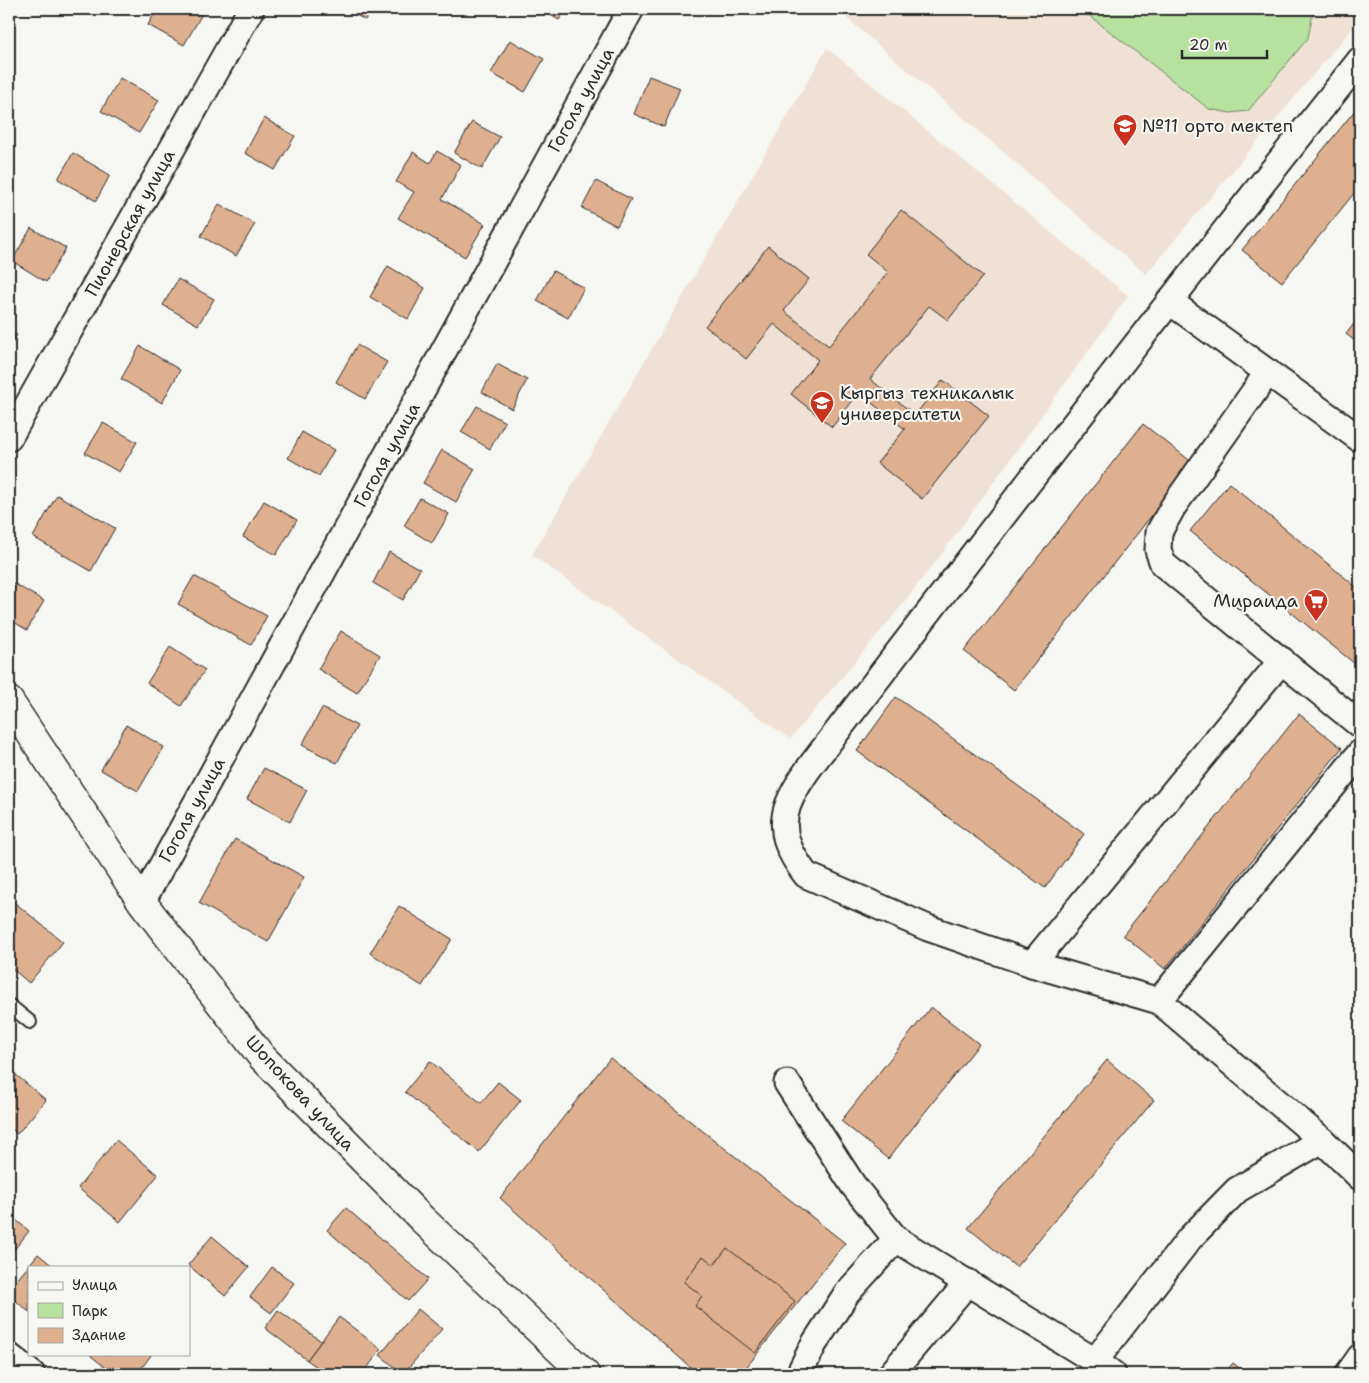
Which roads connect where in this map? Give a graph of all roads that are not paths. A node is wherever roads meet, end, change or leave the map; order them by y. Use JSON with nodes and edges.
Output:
{"nodes":[{"id":1,"x":251,"y":9,"type":"edge"},
{"id":2,"x":632,"y":9,"type":"edge"},
{"id":3,"x":1360,"y":60,"type":"edge"},
{"id":4,"x":1169,"y":300,"type":"junction"},
{"id":5,"x":1268,"y":372,"type":"junction"},
{"id":6,"x":9,"y":438,"type":"edge"},
{"id":7,"x":1360,"y":439,"type":"edge"},
{"id":8,"x":1282,"y":660,"type":"junction"},
{"id":9,"x":9,"y":701,"type":"edge"},
{"id":10,"x":1360,"y":725,"type":"edge"},
{"id":11,"x":1360,"y":753,"type":"edge"},
{"id":12,"x":142,"y":902,"type":"junction"},
{"id":13,"x":1032,"y":964,"type":"junction"},
{"id":14,"x":1159,"y":1001,"type":"junction"},
{"id":15,"x":9,"y":1005,"type":"edge"},
{"id":16,"x":30,"y":1022,"type":"dead end"},
{"id":17,"x":787,"y":1083,"type":"dead end"},
{"id":18,"x":1322,"y":1140,"type":"junction"},
{"id":19,"x":1360,"y":1177,"type":"edge"},
{"id":20,"x":896,"y":1239,"type":"junction"},
{"id":21,"x":968,"y":1282,"type":"junction"},
{"id":22,"x":9,"y":1356,"type":"edge"},
{"id":23,"x":1360,"y":1356,"type":"edge"},
{"id":24,"x":1104,"y":1368,"type":"edge"},
{"id":25,"x":32,"y":1374,"type":"edge"},
{"id":26,"x":585,"y":1374,"type":"edge"},
{"id":27,"x":799,"y":1374,"type":"edge"},
{"id":28,"x":891,"y":1374,"type":"edge"},
{"id":29,"x":1348,"y":1374,"type":"edge"}],
"edges":[{"from":1,"to":6,"type":"street","name":"Пионерская улица"},
{"from":2,"to":12,"type":"street","name":"Гоголя улица"},
{"from":3,"to":4,"type":"street"},
{"from":4,"to":5,"type":"street"},
{"from":4,"to":13,"type":"street"},
{"from":5,"to":7,"type":"street"},
{"from":5,"to":8,"type":"street"},
{"from":8,"to":10,"type":"street"},
{"from":8,"to":13,"type":"street"},
{"from":9,"to":12,"type":"street","name":"Шопокова улица"},
{"from":11,"to":14,"type":"street"},
{"from":12,"to":26,"type":"street","name":"Шопокова улица"},
{"from":13,"to":14,"type":"street"},
{"from":14,"to":18,"type":"street"},
{"from":15,"to":16,"type":"lane"},
{"from":17,"to":20,"type":"street"},
{"from":18,"to":19,"type":"street"},
{"from":18,"to":24,"type":"street"},
{"from":20,"to":21,"type":"street"},
{"from":20,"to":27,"type":"street"},
{"from":21,"to":24,"type":"street"},
{"from":21,"to":28,"type":"street"},
{"from":22,"to":25,"type":"street"},
{"from":23,"to":29,"type":"street"}]}
